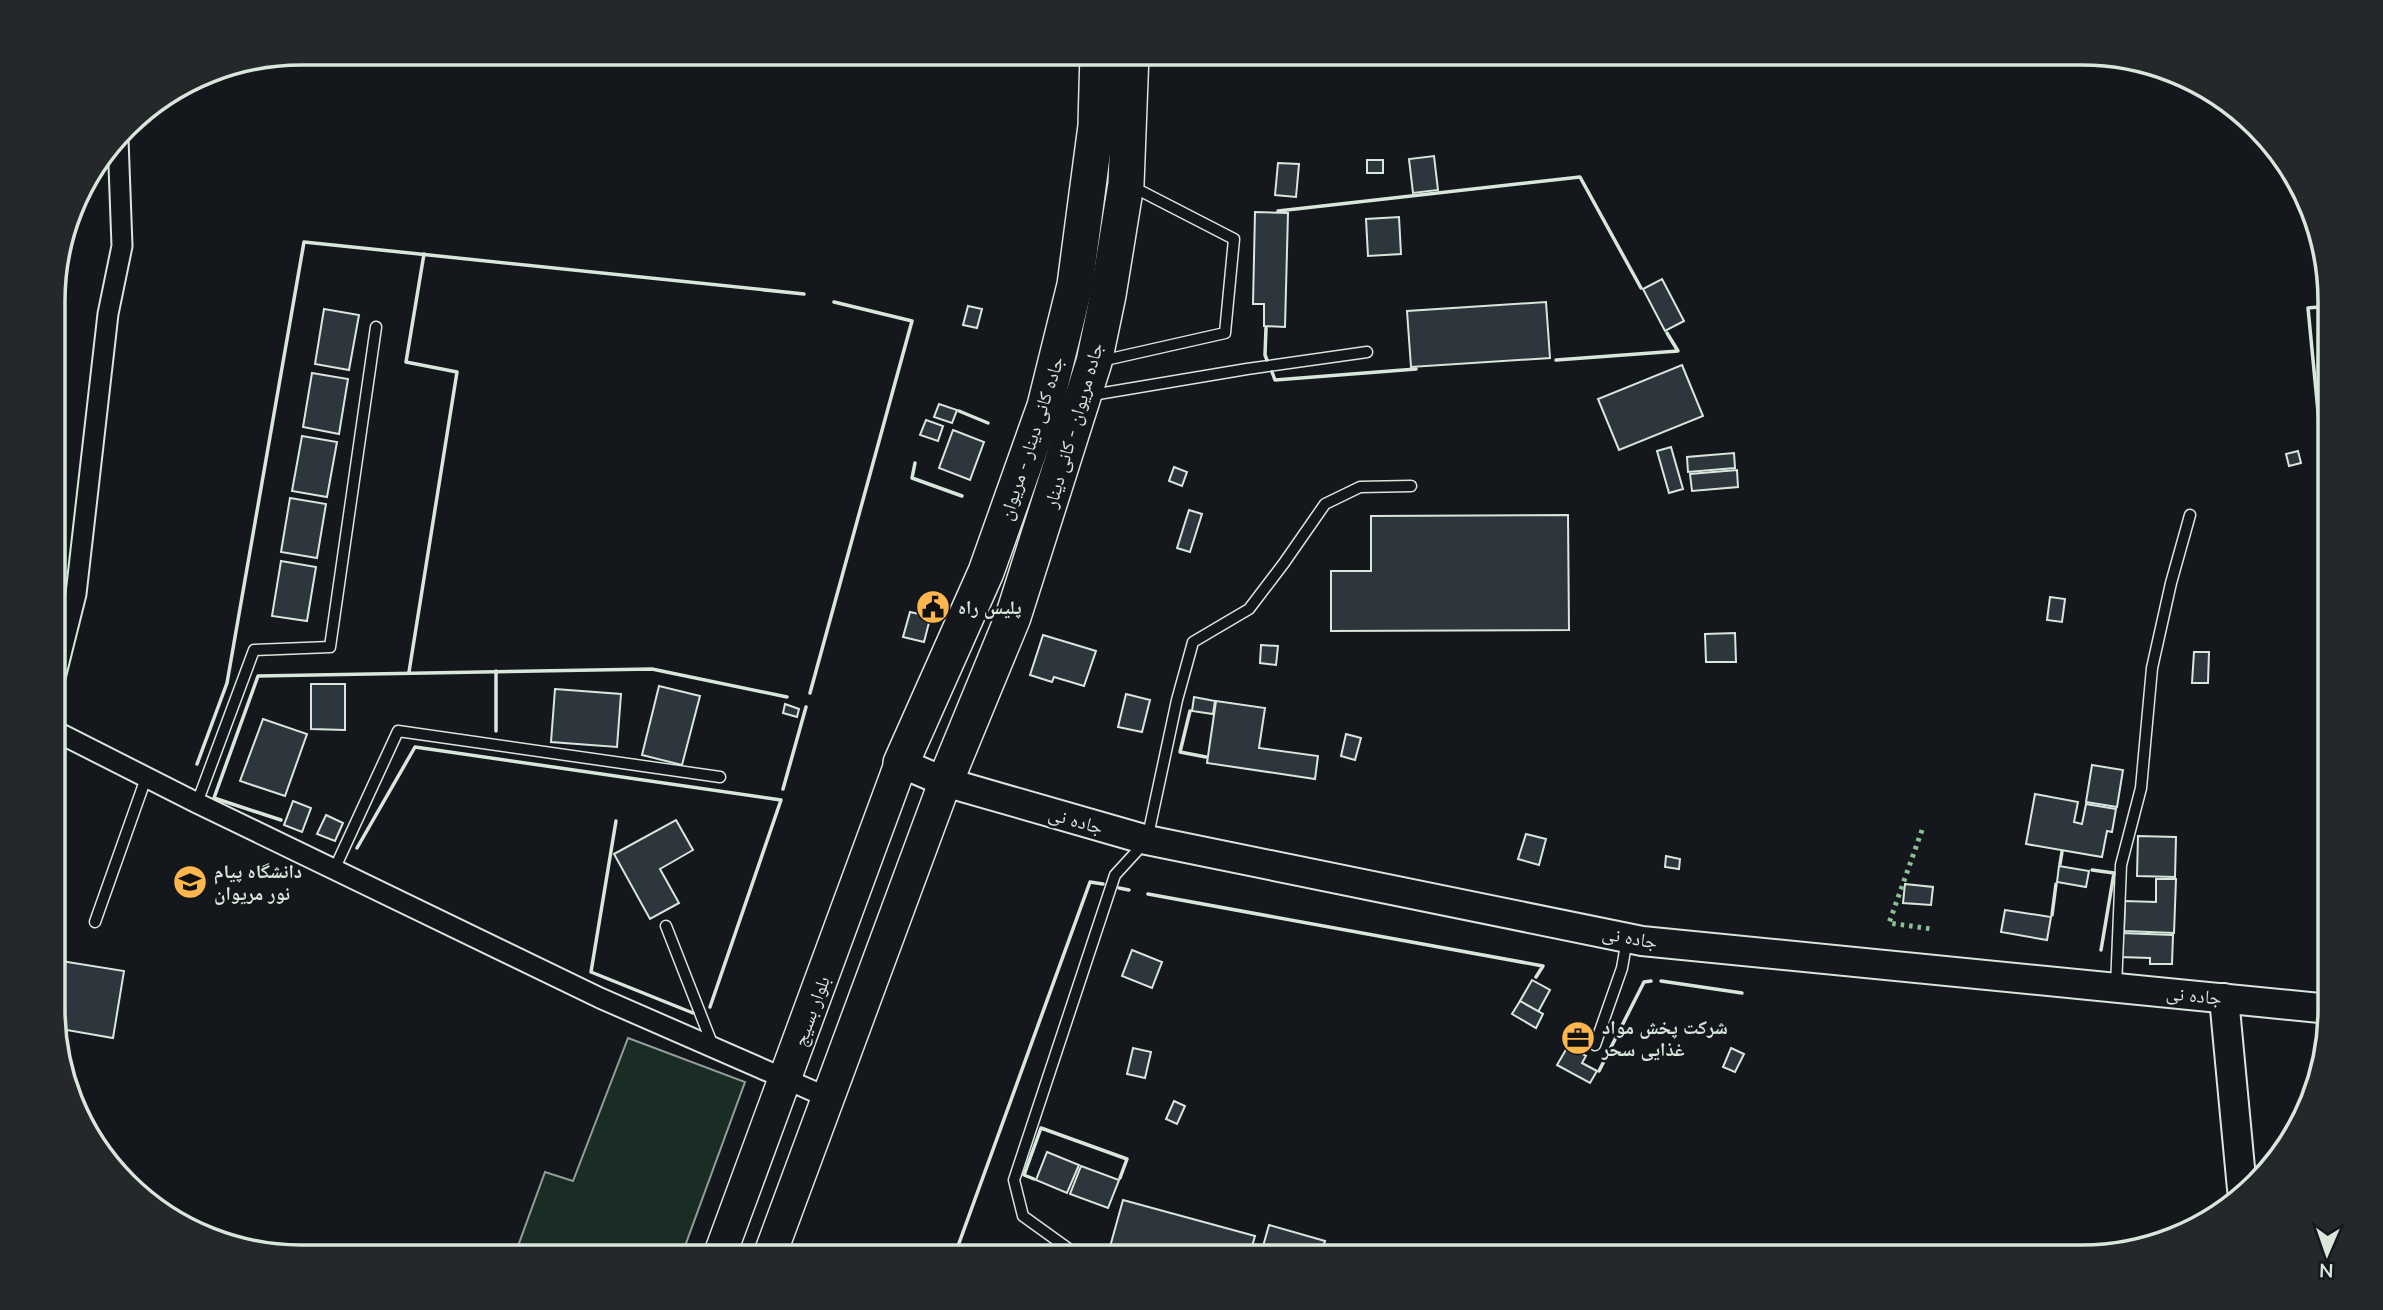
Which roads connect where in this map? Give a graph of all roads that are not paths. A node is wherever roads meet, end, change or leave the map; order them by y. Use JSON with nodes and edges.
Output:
{"nodes":[{"id":1,"x":1098,"y":65,"type":"edge"},
{"id":2,"x":1131,"y":65,"type":"edge"},
{"id":3,"x":118,"y":151,"type":"edge"},
{"id":4,"x":1126,"y":184,"type":"junction"},
{"id":5,"x":376,"y":327,"type":"dead end"},
{"id":6,"x":1367,"y":352,"type":"dead end"},
{"id":7,"x":1094,"y":362,"type":"junction"},
{"id":8,"x":1084,"y":396,"type":"junction"},
{"id":9,"x":1411,"y":486,"type":"dead end"},
{"id":10,"x":2190,"y":515,"type":"dead end"},
{"id":11,"x":65,"y":638,"type":"edge"},
{"id":12,"x":65,"y":736,"type":"edge"},
{"id":13,"x":901,"y":763,"type":"junction"},
{"id":14,"x":720,"y":777,"type":"dead end"},
{"id":15,"x":146,"y":778,"type":"junction"},
{"id":16,"x":945,"y":782,"type":"junction"},
{"id":17,"x":197,"y":803,"type":"junction"},
{"id":18,"x":1147,"y":840,"type":"junction"},
{"id":19,"x":334,"y":870,"type":"junction"},
{"id":20,"x":95,"y":922,"type":"dead end"},
{"id":21,"x":666,"y":926,"type":"dead end"},
{"id":22,"x":1627,"y":938,"type":"junction"},
{"id":23,"x":2116,"y":987,"type":"junction"},
{"id":24,"x":2224,"y":998,"type":"junction"},
{"id":25,"x":2318,"y":1008,"type":"edge"},
{"id":26,"x":1595,"y":1045,"type":"dead end"},
{"id":27,"x":713,"y":1047,"type":"junction"},
{"id":28,"x":786,"y":1079,"type":"junction"},
{"id":29,"x":829,"y":1098,"type":"junction"},
{"id":30,"x":2241,"y":1184,"type":"edge"},
{"id":31,"x":724,"y":1245,"type":"edge"},
{"id":32,"x":774,"y":1245,"type":"edge"},
{"id":33,"x":1063,"y":1245,"type":"edge"}],
"edges":[{"from":1,"to":13,"type":"highway","name":"جاده کانی دینار - مریوان"},
{"from":2,"to":4,"type":"highway","name":"جاده مریوان - کانی دینار"},
{"from":3,"to":11,"type":"street"},
{"from":4,"to":7,"type":"highway","name":"جاده مریوان - کانی دینار"},
{"from":4,"to":7,"type":"lane"},
{"from":5,"to":17,"type":"lane"},
{"from":6,"to":8,"type":"lane"},
{"from":7,"to":8,"type":"highway","name":"جاده مریوان - کانی دینار"},
{"from":8,"to":16,"type":"highway","name":"جاده مریوان - کانی دینار"},
{"from":9,"to":18,"type":"lane"},
{"from":10,"to":23,"type":"lane"},
{"from":12,"to":15,"type":"street"},
{"from":13,"to":16,"type":"main road","name":"جاده نی"},
{"from":13,"to":28,"type":"main road","name":"بلوار بسیج"},
{"from":14,"to":19,"type":"lane"},
{"from":15,"to":17,"type":"street"},
{"from":15,"to":20,"type":"lane"},
{"from":16,"to":18,"type":"main road","name":"جاده نی"},
{"from":16,"to":29,"type":"main road"},
{"from":17,"to":19,"type":"street"},
{"from":18,"to":22,"type":"main road","name":"جاده نی"},
{"from":18,"to":33,"type":"lane"},
{"from":19,"to":27,"type":"street"},
{"from":21,"to":27,"type":"lane"},
{"from":22,"to":23,"type":"main road","name":"جاده نی"},
{"from":22,"to":26,"type":"lane"},
{"from":23,"to":24,"type":"main road","name":"جاده نی"},
{"from":24,"to":25,"type":"main road","name":"جاده نی"},
{"from":24,"to":30,"type":"main road"},
{"from":27,"to":28,"type":"street"},
{"from":28,"to":29,"type":"street"},
{"from":28,"to":31,"type":"main road","name":"بلوار بسیج"},
{"from":29,"to":32,"type":"main road"}]}
